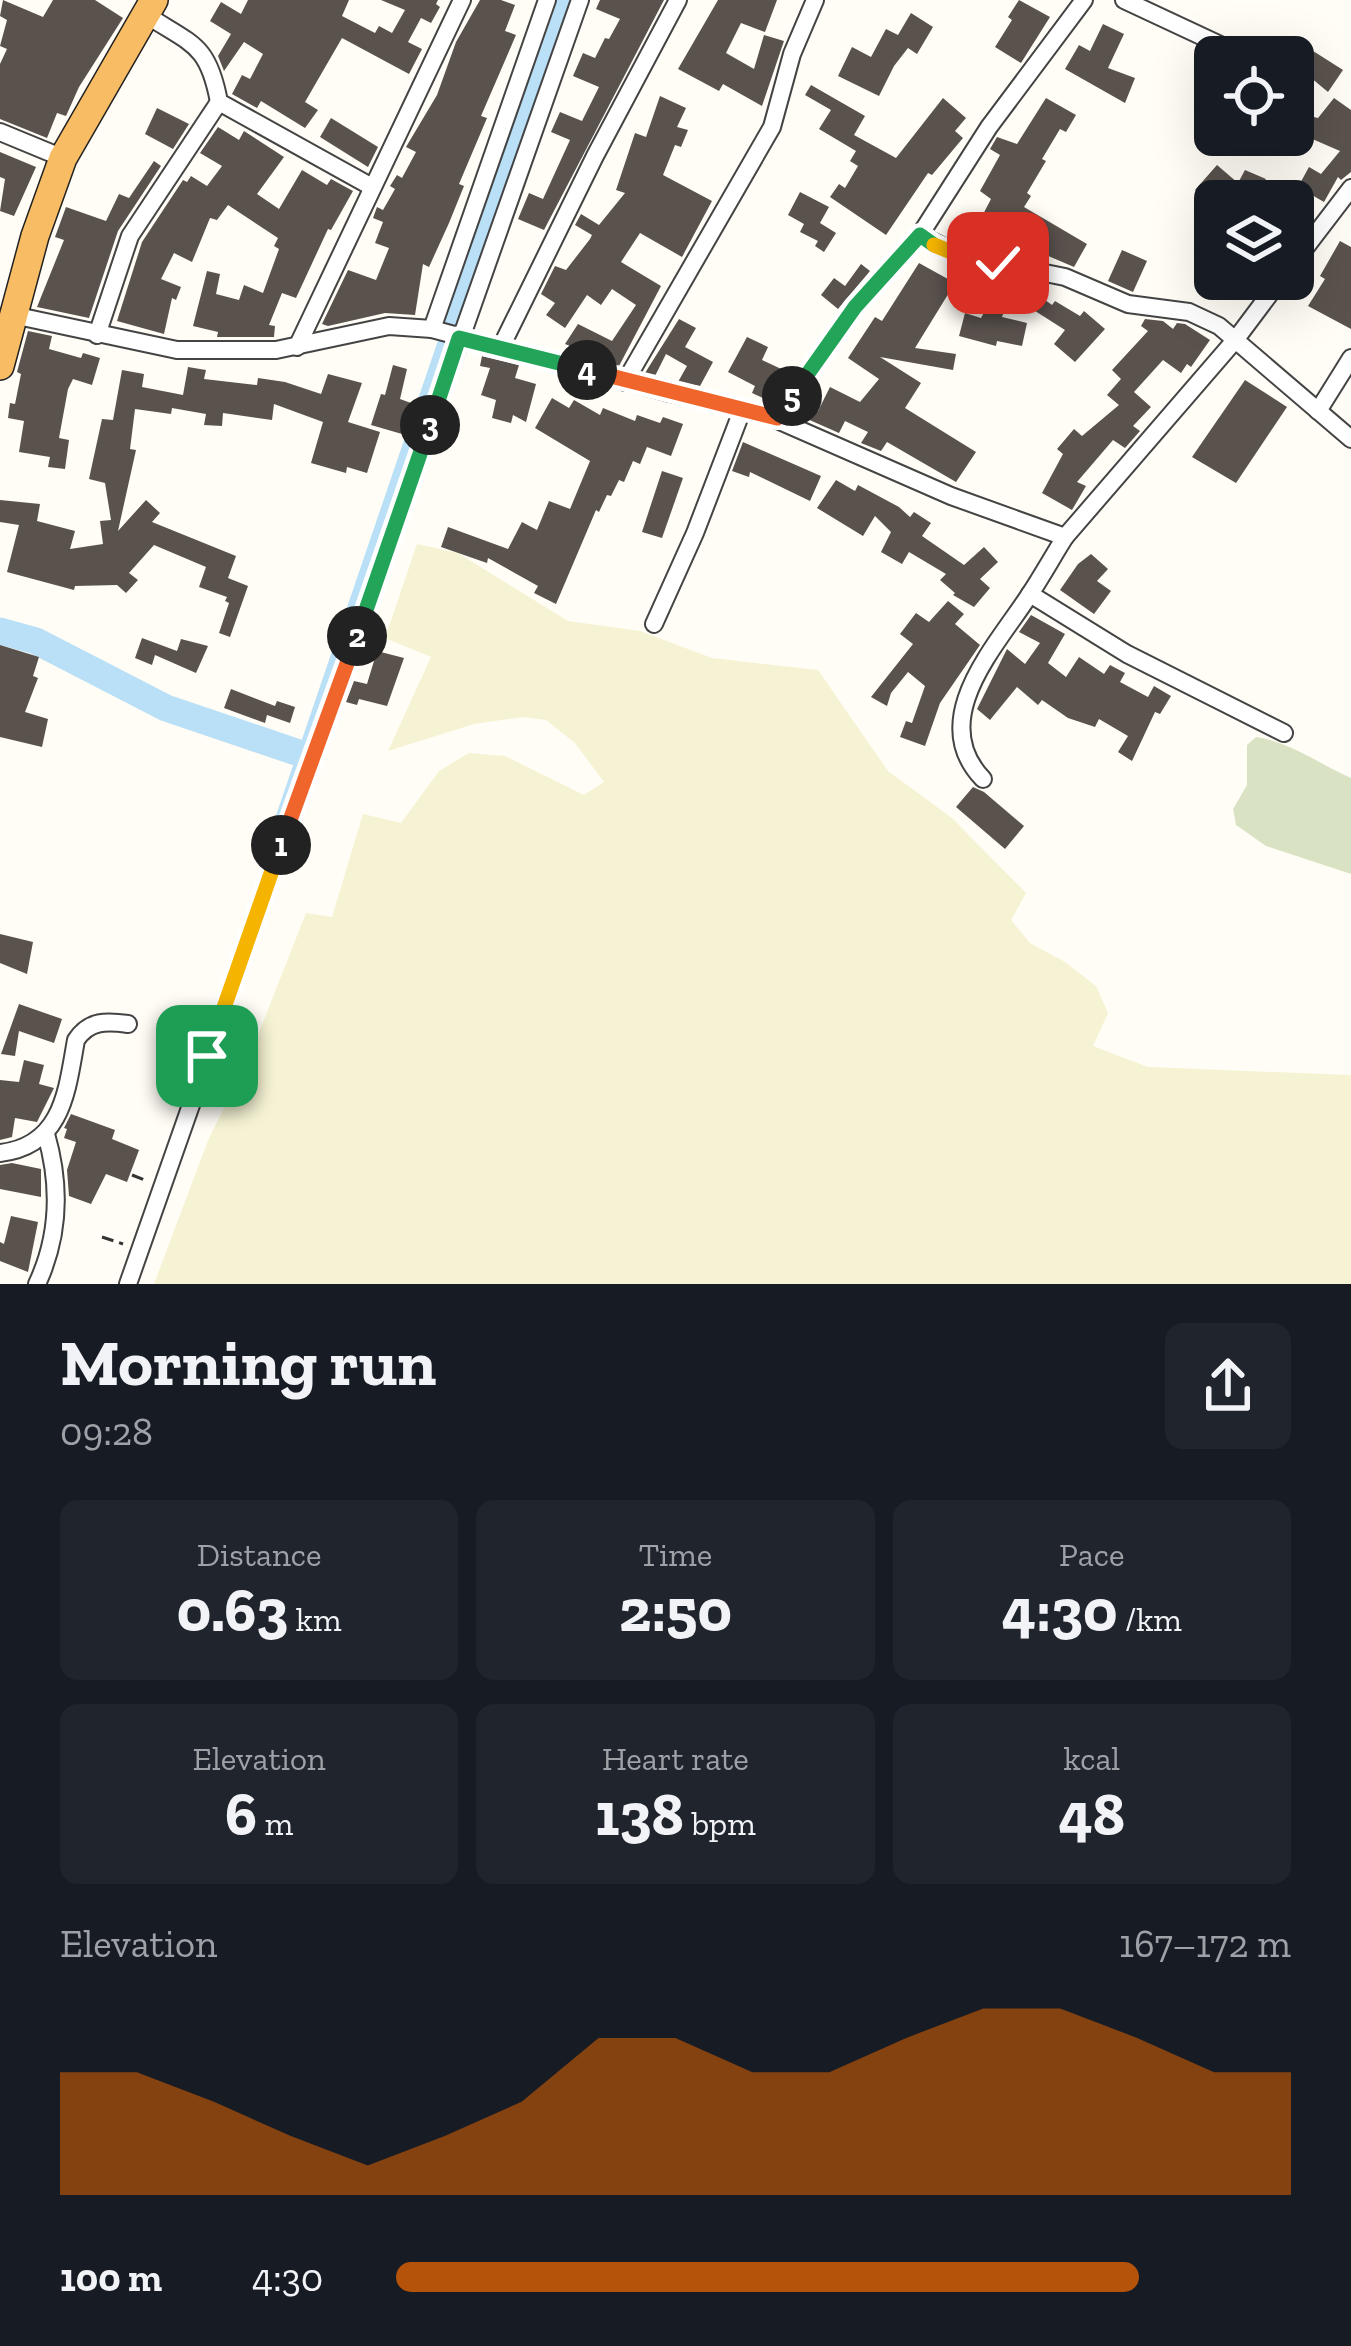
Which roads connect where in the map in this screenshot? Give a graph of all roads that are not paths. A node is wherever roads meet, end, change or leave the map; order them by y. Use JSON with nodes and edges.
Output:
{"nodes":[{"id":1,"x":462,"y":0,"type":"edge"},
{"id":2,"x":548,"y":0,"type":"edge"},
{"id":3,"x":580,"y":0,"type":"edge"},
{"id":4,"x":678,"y":0,"type":"edge"},
{"id":5,"x":815,"y":0,"type":"edge"},
{"id":6,"x":1084,"y":0,"type":"edge"},
{"id":7,"x":1124,"y":0,"type":"edge"},
{"id":8,"x":149,"y":7,"type":"edge"},
{"id":9,"x":1201,"y":36,"type":"edge"},
{"id":10,"x":218,"y":102,"type":"junction"},
{"id":11,"x":0,"y":132,"type":"edge"},
{"id":12,"x":63,"y":158,"type":"junction"},
{"id":13,"x":372,"y":187,"type":"junction"},
{"id":14,"x":1351,"y":188,"type":"edge"},
{"id":15,"x":920,"y":235,"type":"junction"},
{"id":16,"x":1314,"y":236,"type":"edge"},
{"id":17,"x":1265,"y":300,"type":"edge"},
{"id":18,"x":446,"y":334,"type":"junction"},
{"id":19,"x":97,"y":335,"type":"junction"},
{"id":20,"x":1236,"y":339,"type":"junction"},
{"id":21,"x":5,"y":340,"type":"edge"},
{"id":22,"x":297,"y":347,"type":"junction"},
{"id":23,"x":502,"y":347,"type":"junction"},
{"id":24,"x":1351,"y":358,"type":"edge"},
{"id":25,"x":626,"y":382,"type":"junction"},
{"id":26,"x":742,"y":408,"type":"junction"},
{"id":27,"x":1318,"y":411,"type":"junction"},
{"id":28,"x":777,"y":418,"type":"junction"},
{"id":29,"x":1351,"y":439,"type":"edge"},
{"id":30,"x":1065,"y":538,"type":"junction"},
{"id":31,"x":1030,"y":594,"type":"junction"},
{"id":32,"x":654,"y":624,"type":"dead end"},
{"id":33,"x":1284,"y":733,"type":"dead end"},
{"id":34,"x":983,"y":779,"type":"dead end"},
{"id":35,"x":128,"y":1024,"type":"dead end"},
{"id":36,"x":46,"y":1134,"type":"junction"},
{"id":37,"x":0,"y":1153,"type":"edge"},
{"id":38,"x":37,"y":1284,"type":"edge"},
{"id":39,"x":128,"y":1284,"type":"edge"}],
"edges":[{"from":1,"to":13,"type":"street"},
{"from":2,"to":18,"type":"street"},
{"from":3,"to":18,"type":"street"},
{"from":4,"to":23,"type":"street"},
{"from":5,"to":25,"type":"street"},
{"from":6,"to":15,"type":"street"},
{"from":7,"to":9,"type":"street"},
{"from":8,"to":10,"type":"street"},
{"from":8,"to":12,"type":"highway"},
{"from":10,"to":13,"type":"street"},
{"from":10,"to":19,"type":"street"},
{"from":11,"to":12,"type":"street"},
{"from":12,"to":21,"type":"highway"},
{"from":13,"to":22,"type":"street"},
{"from":14,"to":16,"type":"street"},
{"from":15,"to":20,"type":"street"},
{"from":15,"to":28,"type":"street"},
{"from":17,"to":20,"type":"street"},
{"from":18,"to":22,"type":"street"},
{"from":18,"to":23,"type":"street"},
{"from":18,"to":39,"type":"street"},
{"from":19,"to":21,"type":"street"},
{"from":19,"to":22,"type":"street"},
{"from":20,"to":27,"type":"street"},
{"from":20,"to":30,"type":"street"},
{"from":23,"to":25,"type":"street"},
{"from":24,"to":27,"type":"street"},
{"from":25,"to":26,"type":"street"},
{"from":26,"to":28,"type":"street"},
{"from":26,"to":32,"type":"street"},
{"from":27,"to":29,"type":"street"},
{"from":28,"to":30,"type":"street"},
{"from":30,"to":31,"type":"street"},
{"from":31,"to":33,"type":"street"},
{"from":31,"to":34,"type":"street"},
{"from":35,"to":36,"type":"street"},
{"from":36,"to":37,"type":"street"},
{"from":36,"to":38,"type":"street"}]}
